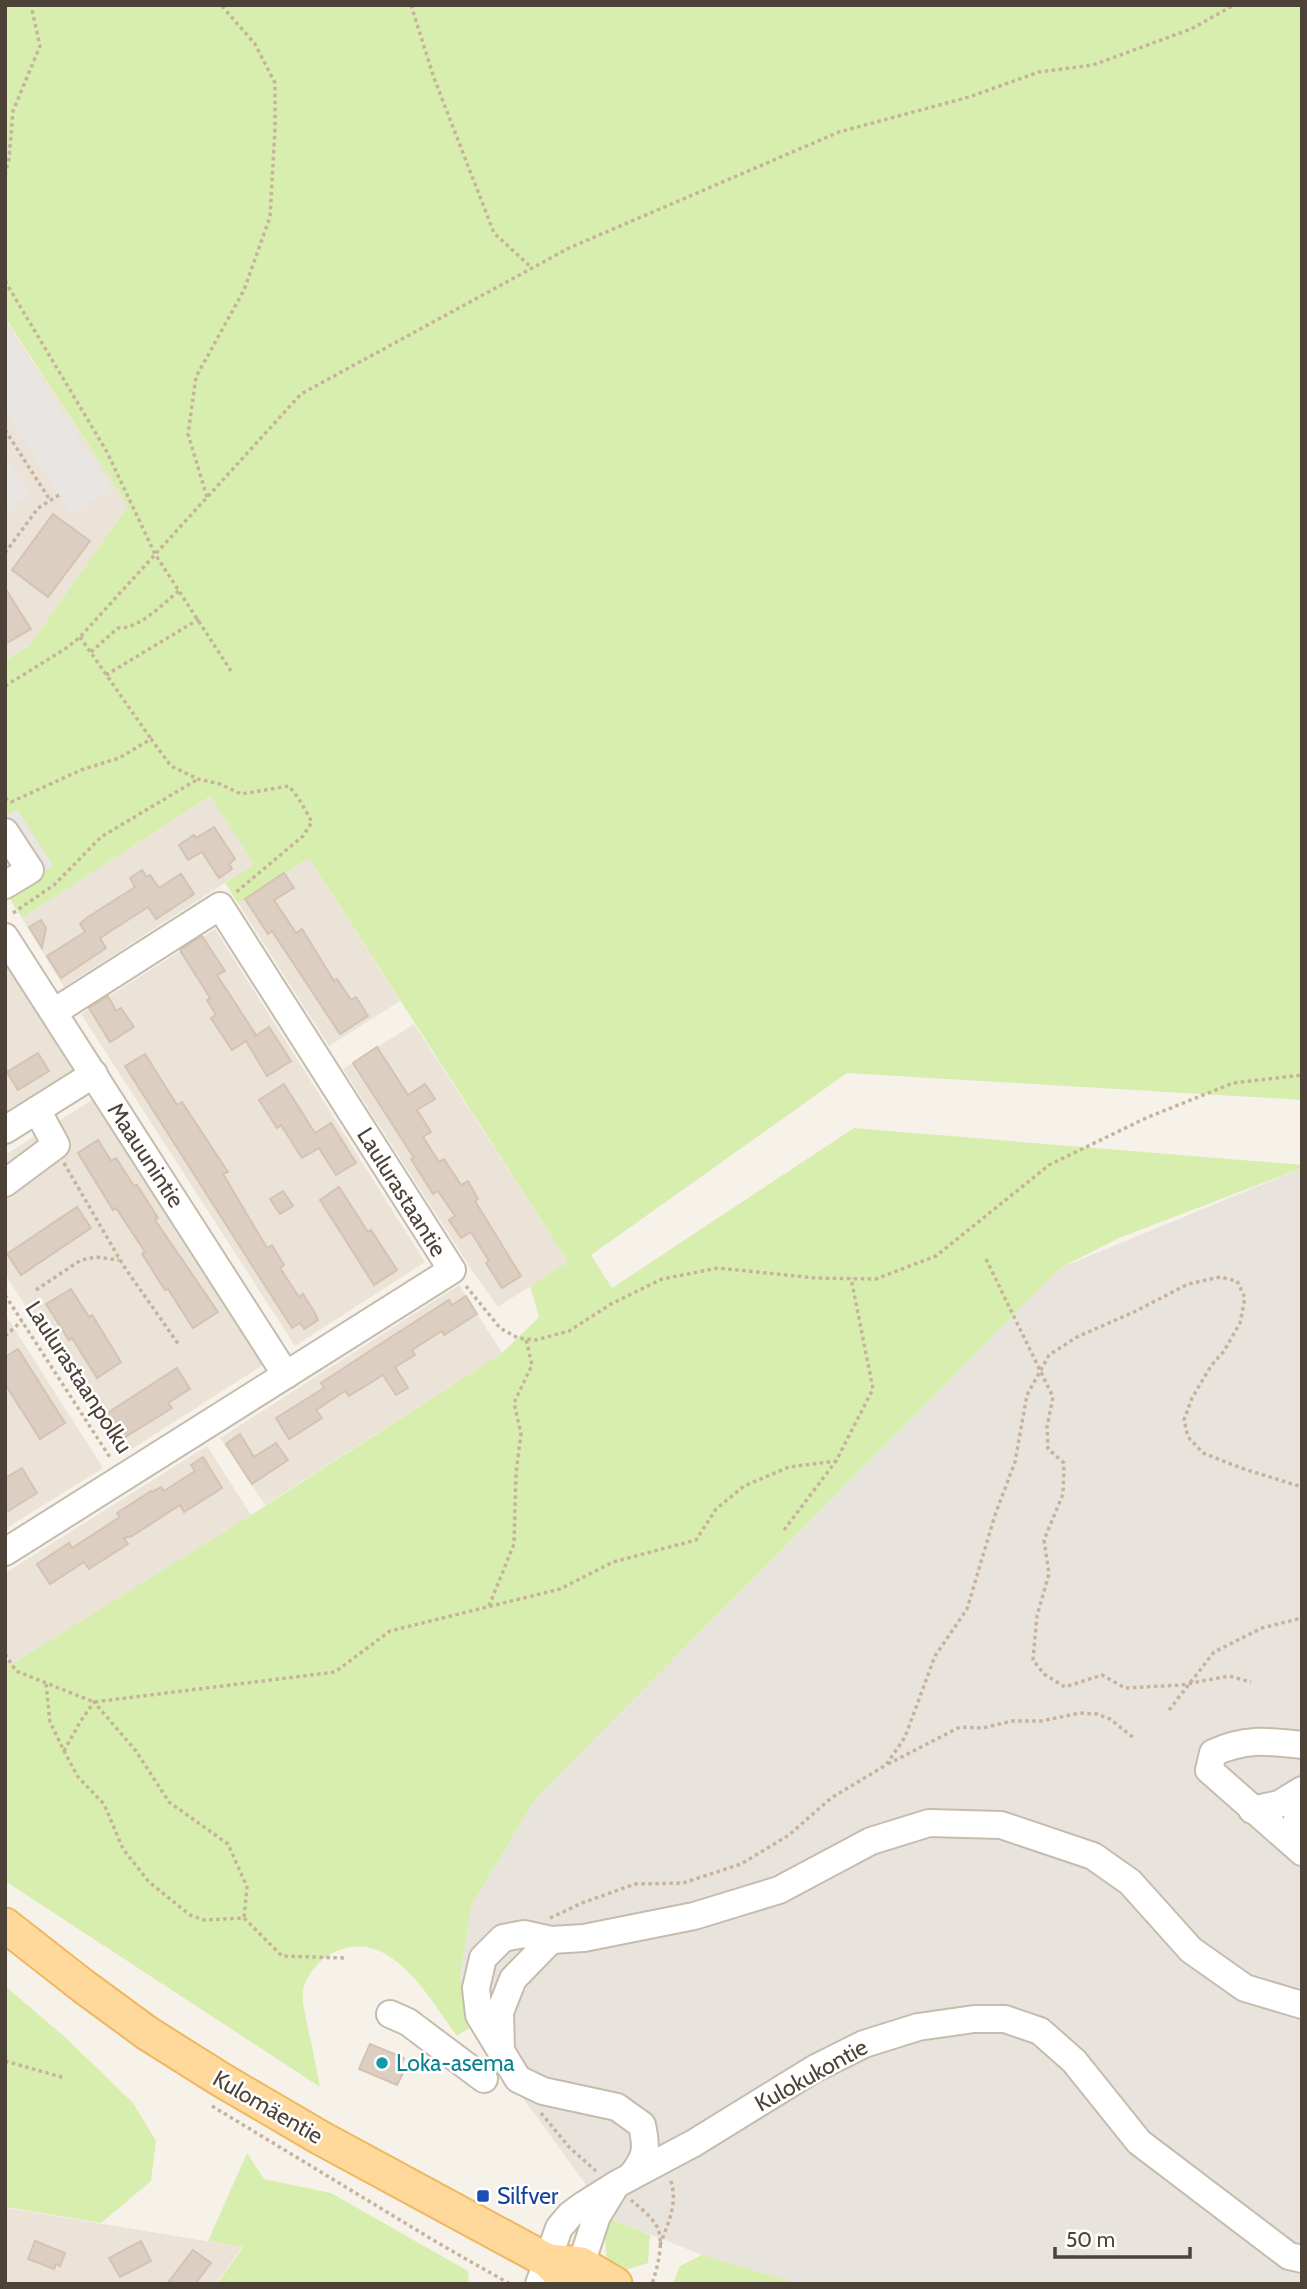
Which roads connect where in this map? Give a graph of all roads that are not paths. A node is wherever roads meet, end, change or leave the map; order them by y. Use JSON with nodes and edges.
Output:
{"nodes":[{"id":1,"x":5,"y":832,"type":"edge"},
{"id":2,"x":5,"y":885,"type":"edge"},
{"id":3,"x":9,"y":925,"type":"edge"},
{"id":4,"x":54,"y":1012,"type":"junction"},
{"id":5,"x":94,"y":1073,"type":"junction"},
{"id":6,"x":37,"y":1110,"type":"junction"},
{"id":7,"x":5,"y":1130,"type":"edge"},
{"id":8,"x":5,"y":1183,"type":"edge"},
{"id":9,"x":286,"y":1375,"type":"junction"},
{"id":10,"x":5,"y":1552,"type":"edge"},
{"id":11,"x":1302,"y":1745,"type":"edge"},
{"id":12,"x":1302,"y":1790,"type":"edge"},
{"id":13,"x":1302,"y":1801,"type":"edge"},
{"id":14,"x":1252,"y":1810,"type":"junction"},
{"id":15,"x":1302,"y":1845,"type":"edge"},
{"id":16,"x":1302,"y":1852,"type":"edge"},
{"id":17,"x":5,"y":1925,"type":"edge"},
{"id":18,"x":551,"y":1940,"type":"junction"},
{"id":19,"x":1302,"y":2005,"type":"edge"},
{"id":20,"x":390,"y":2014,"type":"dead end"},
{"id":21,"x":501,"y":2052,"type":"junction"},
{"id":22,"x":484,"y":2079,"type":"dead end"},
{"id":23,"x":625,"y":2180,"type":"junction"},
{"id":24,"x":1302,"y":2259,"type":"edge"},
{"id":25,"x":562,"y":2275,"type":"edge"},
{"id":26,"x":615,"y":2284,"type":"edge"}],
"edges":[{"from":1,"to":2,"type":"street"},
{"from":3,"to":4,"type":"street","name":"Maauunintie"},
{"from":4,"to":5,"type":"street","name":"Maauunintie"},
{"from":4,"to":9,"type":"street","name":"Laulurastaantie"},
{"from":5,"to":6,"type":"street"},
{"from":5,"to":9,"type":"street","name":"Maauunintie"},
{"from":6,"to":7,"type":"street"},
{"from":6,"to":8,"type":"street"},
{"from":9,"to":10,"type":"street","name":"Laulurastaantie"},
{"from":11,"to":14,"type":"street"},
{"from":12,"to":14,"type":"street"},
{"from":13,"to":15,"type":"street"},
{"from":14,"to":16,"type":"street"},
{"from":17,"to":25,"type":"main road","name":"Kulomäentie"},
{"from":18,"to":19,"type":"street"},
{"from":18,"to":21,"type":"street"},
{"from":18,"to":21,"type":"street"},
{"from":20,"to":22,"type":"street"},
{"from":21,"to":23,"type":"street"},
{"from":23,"to":24,"type":"street","name":"Kulokukontie"},
{"from":23,"to":25,"type":"street","name":"Kulokukontie"},
{"from":25,"to":26,"type":"main road","name":"Kulomäentie"}]}
